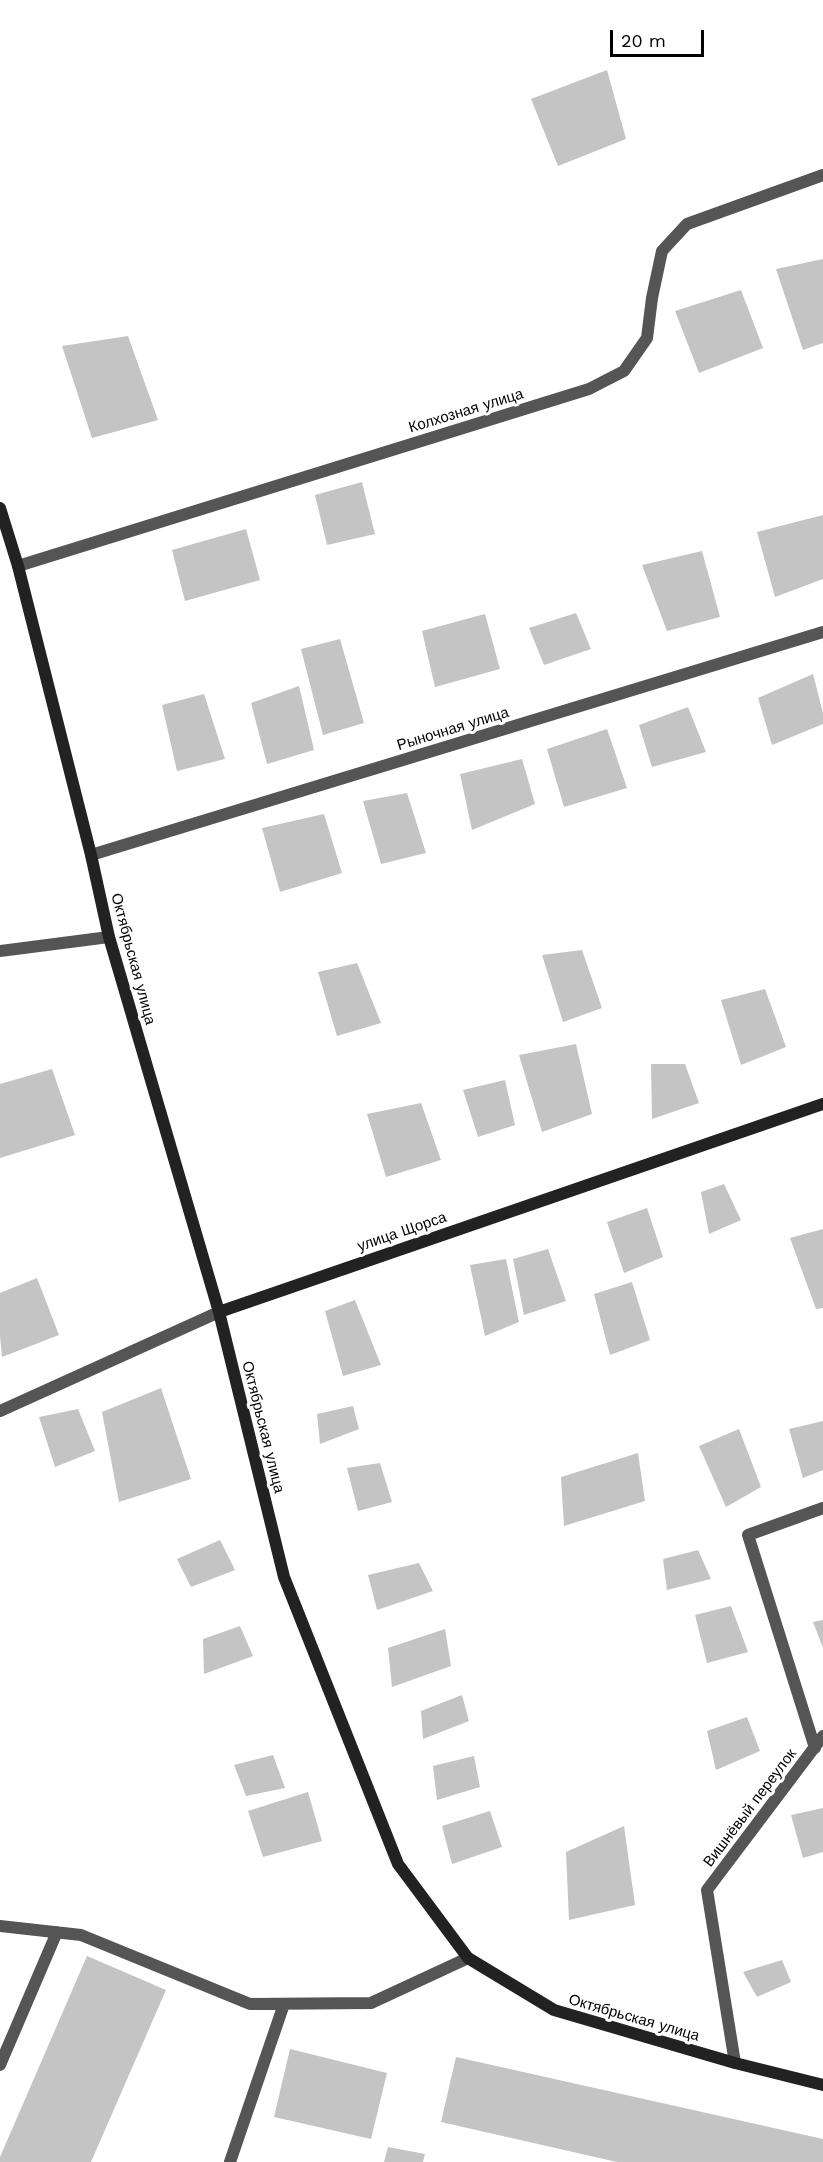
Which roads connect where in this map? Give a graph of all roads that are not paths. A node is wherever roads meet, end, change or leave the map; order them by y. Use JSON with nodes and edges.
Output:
{"nodes":[{"id":1,"x":823,"y":175,"type":"edge"},
{"id":2,"x":0,"y":508,"type":"edge"},
{"id":3,"x":18,"y":567,"type":"junction"},
{"id":4,"x":823,"y":632,"type":"edge"},
{"id":5,"x":91,"y":855,"type":"junction"},
{"id":6,"x":109,"y":937,"type":"junction"},
{"id":7,"x":0,"y":951,"type":"edge"},
{"id":8,"x":823,"y":1104,"type":"edge"},
{"id":9,"x":219,"y":1312,"type":"junction"},
{"id":10,"x":0,"y":1411,"type":"edge"},
{"id":11,"x":823,"y":1508,"type":"edge"},
{"id":12,"x":823,"y":1736,"type":"edge"},
{"id":13,"x":815,"y":1748,"type":"junction"},
{"id":14,"x":0,"y":1926,"type":"edge"},
{"id":15,"x":57,"y":1932,"type":"junction"},
{"id":16,"x":468,"y":1958,"type":"junction"},
{"id":17,"x":284,"y":2004,"type":"junction"},
{"id":18,"x":735,"y":2063,"type":"junction"},
{"id":19,"x":0,"y":2065,"type":"edge"},
{"id":20,"x":823,"y":2085,"type":"edge"},
{"id":21,"x":230,"y":2162,"type":"edge"}],
"edges":[{"from":1,"to":3,"type":"street","name":"Колхозная улица"},
{"from":2,"to":3,"type":"street","name":"Октябрьская улица"},
{"from":3,"to":5,"type":"street","name":"Октябрьская улица"},
{"from":4,"to":5,"type":"street","name":"Рыночная улица"},
{"from":5,"to":6,"type":"street","name":"Октябрьская улица"},
{"from":6,"to":7,"type":"street"},
{"from":6,"to":9,"type":"street","name":"Октябрьская улица"},
{"from":8,"to":9,"type":"street","name":"улица Щорса"},
{"from":9,"to":10,"type":"street","name":"улица Щорса"},
{"from":9,"to":16,"type":"street","name":"Октябрьская улица"},
{"from":11,"to":13,"type":"street","name":"Вишнёвый переулок"},
{"from":12,"to":13,"type":"street","name":"Вишнёвый переулок"},
{"from":13,"to":18,"type":"street","name":"Вишнёвый переулок"},
{"from":14,"to":15,"type":"street"},
{"from":15,"to":17,"type":"street"},
{"from":15,"to":19,"type":"street"},
{"from":16,"to":17,"type":"street"},
{"from":16,"to":18,"type":"street","name":"Октябрьская улица"},
{"from":17,"to":21,"type":"street"},
{"from":18,"to":20,"type":"street","name":"Октябрьская улица"}]}
